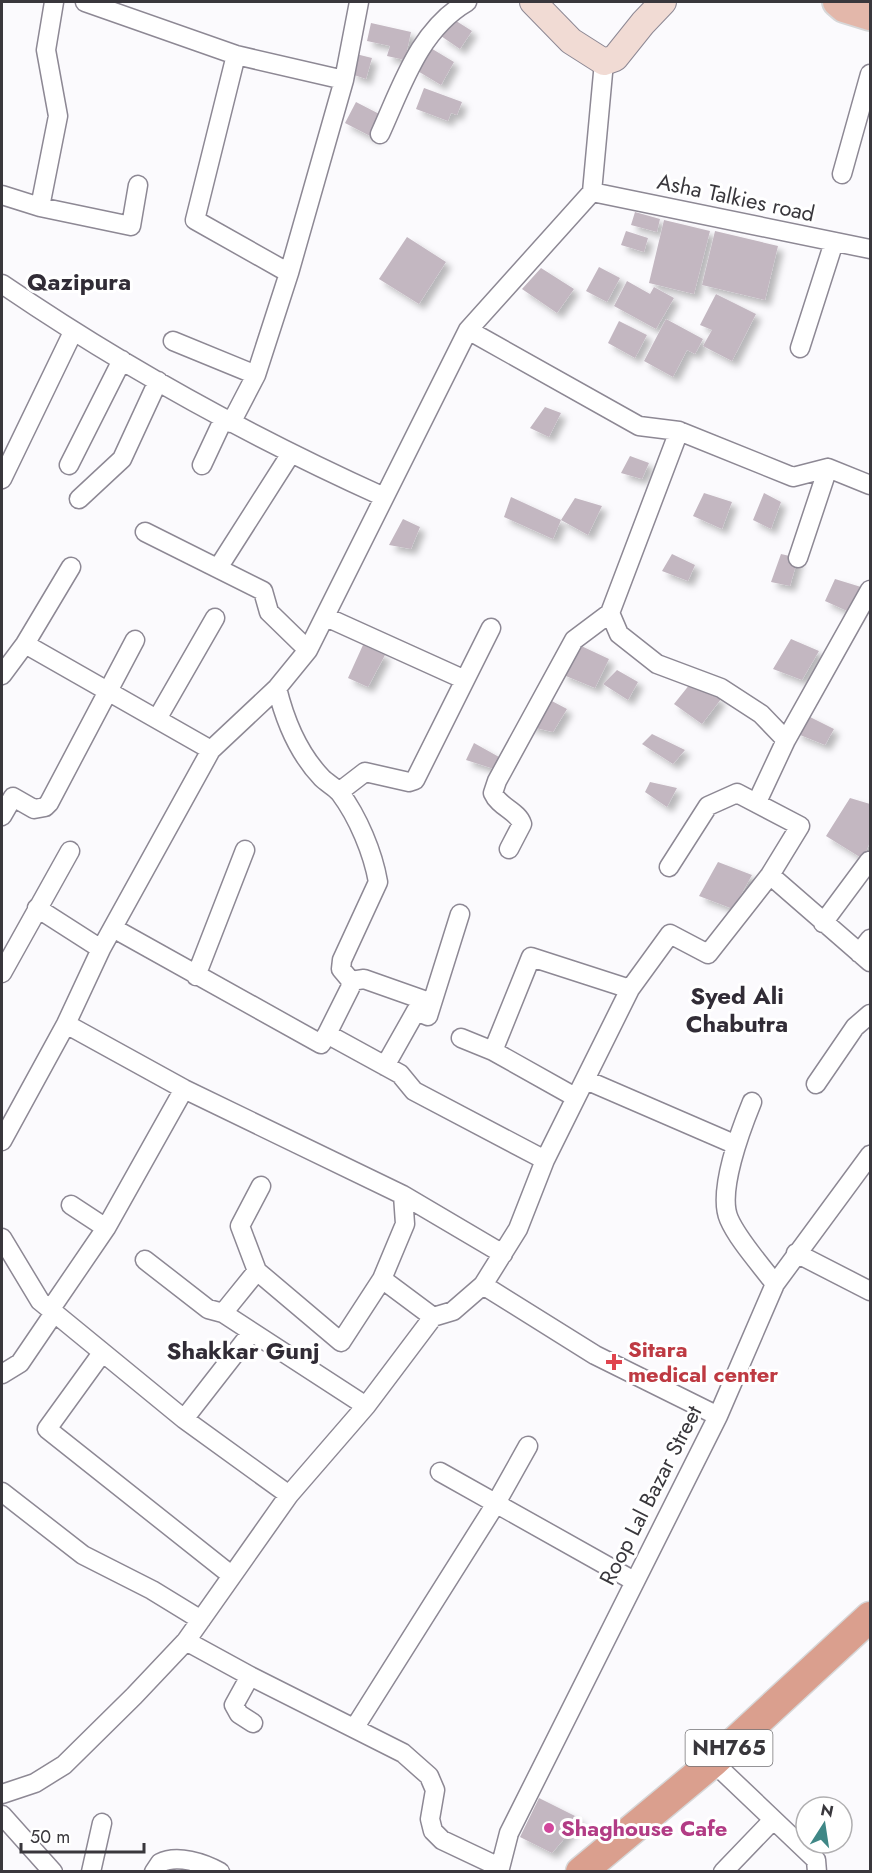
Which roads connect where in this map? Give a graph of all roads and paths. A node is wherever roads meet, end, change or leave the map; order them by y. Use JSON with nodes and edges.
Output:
{"nodes":[{"id":1,"x":54,"y":2,"type":"edge"},
{"id":2,"x":85,"y":2,"type":"edge"},
{"id":3,"x":359,"y":2,"type":"edge"},
{"id":4,"x":467,"y":2,"type":"edge"},
{"id":5,"x":533,"y":2,"type":"edge"},
{"id":6,"x":663,"y":2,"type":"edge"},
{"id":7,"x":837,"y":2,"type":"edge"},
{"id":8,"x":870,"y":16,"type":"edge"},
{"id":9,"x":236,"y":55,"type":"junction"},
{"id":10,"x":604,"y":62,"type":"junction"},
{"id":11,"x":870,"y":74,"type":"edge"},
{"id":12,"x":344,"y":80,"type":"junction"},
{"id":13,"x":380,"y":134,"type":"dead end"},
{"id":14,"x":842,"y":174,"type":"dead end"},
{"id":15,"x":138,"y":184,"type":"dead end"},
{"id":16,"x":592,"y":192,"type":"junction"},
{"id":17,"x":2,"y":195,"type":"edge"},
{"id":18,"x":40,"y":207,"type":"junction"},
{"id":19,"x":834,"y":242,"type":"junction"},
{"id":20,"x":870,"y":249,"type":"edge"},
{"id":21,"x":289,"y":273,"type":"junction"},
{"id":22,"x":2,"y":284,"type":"edge"},
{"id":23,"x":468,"y":330,"type":"junction"},
{"id":24,"x":73,"y":332,"type":"junction"},
{"id":25,"x":173,"y":341,"type":"dead end"},
{"id":26,"x":800,"y":348,"type":"dead end"},
{"id":27,"x":122,"y":360,"type":"junction"},
{"id":28,"x":256,"y":375,"type":"junction"},
{"id":29,"x":158,"y":381,"type":"junction"},
{"id":30,"x":228,"y":421,"type":"junction"},
{"id":31,"x":679,"y":431,"type":"junction"},
{"id":32,"x":290,"y":454,"type":"junction"},
{"id":33,"x":69,"y":465,"type":"dead end"},
{"id":34,"x":202,"y":465,"type":"dead end"},
{"id":35,"x":828,"y":468,"type":"junction"},
{"id":36,"x":2,"y":479,"type":"edge"},
{"id":37,"x":870,"y":485,"type":"edge"},
{"id":38,"x":384,"y":497,"type":"junction"},
{"id":39,"x":79,"y":499,"type":"dead end"},
{"id":40,"x":145,"y":532,"type":"dead end"},
{"id":41,"x":798,"y":558,"type":"dead end"},
{"id":42,"x":71,"y":567,"type":"dead end"},
{"id":43,"x":218,"y":568,"type":"junction"},
{"id":44,"x":870,"y":590,"type":"edge"},
{"id":45,"x":610,"y":613,"type":"junction"},
{"id":46,"x":326,"y":617,"type":"junction"},
{"id":47,"x":215,"y":618,"type":"dead end"},
{"id":48,"x":491,"y":628,"type":"dead end"},
{"id":49,"x":135,"y":640,"type":"dead end"},
{"id":50,"x":25,"y":644,"type":"junction"},
{"id":51,"x":308,"y":650,"type":"junction"},
{"id":52,"x":2,"y":675,"type":"edge"},
{"id":53,"x":463,"y":680,"type":"junction"},
{"id":54,"x":277,"y":688,"type":"junction"},
{"id":55,"x":108,"y":691,"type":"junction"},
{"id":56,"x":157,"y":719,"type":"junction"},
{"id":57,"x":786,"y":740,"type":"junction"},
{"id":58,"x":211,"y":750,"type":"junction"},
{"id":59,"x":339,"y":792,"type":"junction"},
{"id":60,"x":7,"y":793,"type":"edge"},
{"id":61,"x":756,"y":802,"type":"junction"},
{"id":62,"x":2,"y":816,"type":"edge"},
{"id":63,"x":508,"y":849,"type":"dead end"},
{"id":64,"x":245,"y":850,"type":"dead end"},
{"id":65,"x":70,"y":851,"type":"dead end"},
{"id":66,"x":870,"y":861,"type":"edge"},
{"id":67,"x":669,"y":867,"type":"dead end"},
{"id":68,"x":770,"y":875,"type":"junction"},
{"id":69,"x":37,"y":908,"type":"junction"},
{"id":70,"x":460,"y":914,"type":"dead end"},
{"id":71,"x":823,"y":923,"type":"junction"},
{"id":72,"x":113,"y":928,"type":"junction"},
{"id":73,"x":101,"y":949,"type":"junction"},
{"id":74,"x":866,"y":951,"type":"edge"},
{"id":75,"x":2,"y":973,"type":"edge"},
{"id":76,"x":196,"y":976,"type":"junction"},
{"id":77,"x":351,"y":981,"type":"junction"},
{"id":78,"x":630,"y":989,"type":"junction"},
{"id":79,"x":432,"y":1003,"type":"junction"},
{"id":80,"x":870,"y":1014,"type":"edge"},
{"id":81,"x":66,"y":1024,"type":"junction"},
{"id":82,"x":327,"y":1034,"type":"junction"},
{"id":83,"x":461,"y":1038,"type":"dead end"},
{"id":84,"x":494,"y":1051,"type":"junction"},
{"id":85,"x":385,"y":1066,"type":"junction"},
{"id":86,"x":586,"y":1080,"type":"junction"},
{"id":87,"x":816,"y":1084,"type":"dead end"},
{"id":88,"x":184,"y":1089,"type":"junction"},
{"id":89,"x":576,"y":1097,"type":"junction"},
{"id":90,"x":752,"y":1102,"type":"dead end"},
{"id":91,"x":2,"y":1142,"type":"edge"},
{"id":92,"x":734,"y":1144,"type":"junction"},
{"id":93,"x":870,"y":1155,"type":"edge"},
{"id":94,"x":545,"y":1160,"type":"junction"},
{"id":95,"x":261,"y":1186,"type":"dead end"},
{"id":96,"x":403,"y":1195,"type":"junction"},
{"id":97,"x":71,"y":1205,"type":"dead end"},
{"id":98,"x":106,"y":1228,"type":"junction"},
{"id":99,"x":2,"y":1238,"type":"edge"},
{"id":100,"x":796,"y":1253,"type":"junction"},
{"id":101,"x":503,"y":1254,"type":"junction"},
{"id":102,"x":145,"y":1260,"type":"dead end"},
{"id":103,"x":257,"y":1271,"type":"junction"},
{"id":104,"x":382,"y":1279,"type":"junction"},
{"id":105,"x":775,"y":1284,"type":"junction"},
{"id":106,"x":483,"y":1285,"type":"junction"},
{"id":107,"x":870,"y":1291,"type":"edge"},
{"id":108,"x":52,"y":1312,"type":"junction"},
{"id":109,"x":223,"y":1312,"type":"junction"},
{"id":110,"x":433,"y":1317,"type":"junction"},
{"id":111,"x":251,"y":1332,"type":"junction"},
{"id":112,"x":102,"y":1353,"type":"junction"},
{"id":113,"x":2,"y":1374,"type":"edge"},
{"id":114,"x":366,"y":1406,"type":"junction"},
{"id":115,"x":718,"y":1416,"type":"junction"},
{"id":116,"x":184,"y":1419,"type":"junction"},
{"id":117,"x":528,"y":1446,"type":"dead end"},
{"id":118,"x":440,"y":1472,"type":"dead end"},
{"id":119,"x":2,"y":1492,"type":"edge"},
{"id":120,"x":289,"y":1495,"type":"junction"},
{"id":121,"x":495,"y":1505,"type":"junction"},
{"id":122,"x":231,"y":1575,"type":"junction"},
{"id":123,"x":634,"y":1581,"type":"junction"},
{"id":124,"x":870,"y":1617,"type":"edge"},
{"id":125,"x":201,"y":1620,"type":"junction"},
{"id":126,"x":186,"y":1641,"type":"junction"},
{"id":127,"x":250,"y":1676,"type":"junction"},
{"id":128,"x":253,"y":1723,"type":"dead end"},
{"id":129,"x":355,"y":1727,"type":"junction"},
{"id":130,"x":713,"y":1762,"type":"junction"},
{"id":131,"x":2,"y":1794,"type":"edge"},
{"id":132,"x":2,"y":1815,"type":"edge"},
{"id":133,"x":773,"y":1820,"type":"junction"},
{"id":134,"x":102,"y":1823,"type":"dead end"},
{"id":135,"x":499,"y":1869,"type":"edge"},
{"id":136,"x":53,"y":1872,"type":"edge"},
{"id":137,"x":91,"y":1872,"type":"edge"},
{"id":138,"x":154,"y":1872,"type":"edge"},
{"id":139,"x":220,"y":1872,"type":"edge"},
{"id":140,"x":581,"y":1872,"type":"edge"},
{"id":141,"x":723,"y":1872,"type":"edge"},
{"id":142,"x":817,"y":1872,"type":"edge"}],
"edges":[{"from":1,"to":18,"type":"street"},
{"from":2,"to":9,"type":"street"},
{"from":3,"to":12,"type":"street"},
{"from":4,"to":13,"type":"street"},
{"from":5,"to":10,"type":"main road"},
{"from":6,"to":10,"type":"main road"},
{"from":7,"to":8,"type":"main road"},
{"from":9,"to":12,"type":"street"},
{"from":9,"to":21,"type":"street"},
{"from":10,"to":16,"type":"street"},
{"from":11,"to":14,"type":"street"},
{"from":12,"to":21,"type":"street"},
{"from":15,"to":18,"type":"street"},
{"from":16,"to":19,"type":"street","name":"Asha Talkies road"},
{"from":16,"to":23,"type":"street"},
{"from":17,"to":18,"type":"street"},
{"from":19,"to":20,"type":"street","name":"Asha Talkies road"},
{"from":19,"to":26,"type":"street"},
{"from":21,"to":28,"type":"street"},
{"from":22,"to":24,"type":"street"},
{"from":23,"to":31,"type":"street"},
{"from":23,"to":38,"type":"street"},
{"from":24,"to":27,"type":"street"},
{"from":24,"to":36,"type":"street"},
{"from":25,"to":28,"type":"street"},
{"from":27,"to":29,"type":"street"},
{"from":27,"to":33,"type":"street"},
{"from":28,"to":30,"type":"street"},
{"from":29,"to":30,"type":"street"},
{"from":29,"to":39,"type":"street"},
{"from":30,"to":32,"type":"street"},
{"from":30,"to":34,"type":"street"},
{"from":31,"to":35,"type":"street"},
{"from":31,"to":45,"type":"street"},
{"from":32,"to":38,"type":"street"},
{"from":32,"to":43,"type":"street"},
{"from":35,"to":37,"type":"street"},
{"from":35,"to":41,"type":"street"},
{"from":38,"to":46,"type":"street"},
{"from":40,"to":43,"type":"street"},
{"from":42,"to":50,"type":"street"},
{"from":43,"to":51,"type":"street"},
{"from":44,"to":57,"type":"street"},
{"from":45,"to":57,"type":"street"},
{"from":45,"to":63,"type":"street"},
{"from":46,"to":51,"type":"street"},
{"from":46,"to":53,"type":"street"},
{"from":47,"to":56,"type":"street"},
{"from":48,"to":53,"type":"street"},
{"from":49,"to":55,"type":"street"},
{"from":50,"to":52,"type":"street"},
{"from":50,"to":55,"type":"street"},
{"from":51,"to":54,"type":"street"},
{"from":53,"to":59,"type":"street"},
{"from":54,"to":58,"type":"street"},
{"from":54,"to":59,"type":"street"},
{"from":55,"to":56,"type":"street"},
{"from":55,"to":60,"type":"street"},
{"from":56,"to":58,"type":"street"},
{"from":57,"to":61,"type":"street"},
{"from":58,"to":72,"type":"street"},
{"from":59,"to":77,"type":"street"},
{"from":60,"to":62,"type":"street"},
{"from":61,"to":67,"type":"street"},
{"from":61,"to":68,"type":"street"},
{"from":64,"to":76,"type":"street"},
{"from":65,"to":69,"type":"street"},
{"from":66,"to":71,"type":"street"},
{"from":68,"to":71,"type":"street"},
{"from":68,"to":78,"type":"street"},
{"from":69,"to":73,"type":"street"},
{"from":69,"to":75,"type":"street"},
{"from":70,"to":79,"type":"street"},
{"from":71,"to":74,"type":"street"},
{"from":72,"to":73,"type":"street"},
{"from":72,"to":76,"type":"street"},
{"from":73,"to":81,"type":"street"},
{"from":76,"to":82,"type":"street"},
{"from":77,"to":79,"type":"street"},
{"from":77,"to":82,"type":"street"},
{"from":78,"to":84,"type":"street"},
{"from":78,"to":86,"type":"street"},
{"from":79,"to":85,"type":"street"},
{"from":80,"to":87,"type":"street"},
{"from":81,"to":88,"type":"street"},
{"from":81,"to":91,"type":"street"},
{"from":82,"to":85,"type":"street"},
{"from":83,"to":84,"type":"street"},
{"from":84,"to":89,"type":"street"},
{"from":85,"to":94,"type":"street"},
{"from":86,"to":89,"type":"street"},
{"from":86,"to":92,"type":"street"},
{"from":88,"to":96,"type":"street"},
{"from":88,"to":98,"type":"street"},
{"from":89,"to":94,"type":"street"},
{"from":90,"to":92,"type":"street"},
{"from":92,"to":105,"type":"street"},
{"from":93,"to":100,"type":"street","name":"Roop Lal Bazar Street"},
{"from":94,"to":101,"type":"street"},
{"from":95,"to":103,"type":"street"},
{"from":96,"to":101,"type":"street"},
{"from":96,"to":104,"type":"street"},
{"from":97,"to":98,"type":"street"},
{"from":98,"to":108,"type":"street"},
{"from":99,"to":108,"type":"street"},
{"from":100,"to":105,"type":"street","name":"Roop Lal Bazar Street"},
{"from":100,"to":107,"type":"street"},
{"from":101,"to":106,"type":"street"},
{"from":102,"to":109,"type":"street"},
{"from":103,"to":104,"type":"street"},
{"from":103,"to":109,"type":"street"},
{"from":104,"to":110,"type":"street"},
{"from":105,"to":115,"type":"street","name":"Roop Lal Bazar Street"},
{"from":106,"to":110,"type":"street"},
{"from":106,"to":115,"type":"street"},
{"from":108,"to":112,"type":"street"},
{"from":108,"to":113,"type":"street"},
{"from":109,"to":111,"type":"street"},
{"from":110,"to":114,"type":"street"},
{"from":111,"to":114,"type":"street"},
{"from":111,"to":116,"type":"street"},
{"from":112,"to":116,"type":"street"},
{"from":112,"to":122,"type":"street"},
{"from":114,"to":120,"type":"street"},
{"from":115,"to":123,"type":"street","name":"Roop Lal Bazar Street"},
{"from":116,"to":120,"type":"street"},
{"from":117,"to":121,"type":"street"},
{"from":118,"to":121,"type":"street"},
{"from":119,"to":125,"type":"street"},
{"from":120,"to":122,"type":"street"},
{"from":121,"to":123,"type":"street"},
{"from":121,"to":129,"type":"street"},
{"from":122,"to":125,"type":"street"},
{"from":123,"to":135,"type":"street","name":"Roop Lal Bazar Street"},
{"from":124,"to":130,"type":"highway","number":"NH765"},
{"from":125,"to":126,"type":"street"},
{"from":126,"to":127,"type":"street"},
{"from":126,"to":131,"type":"street"},
{"from":127,"to":128,"type":"street"},
{"from":127,"to":129,"type":"street"},
{"from":129,"to":135,"type":"street"},
{"from":130,"to":133,"type":"street"},
{"from":130,"to":140,"type":"highway","number":"NH765"},
{"from":132,"to":136,"type":"street"},
{"from":133,"to":141,"type":"street"},
{"from":133,"to":142,"type":"street"},
{"from":134,"to":137,"type":"street"},
{"from":138,"to":139,"type":"street"}]}
